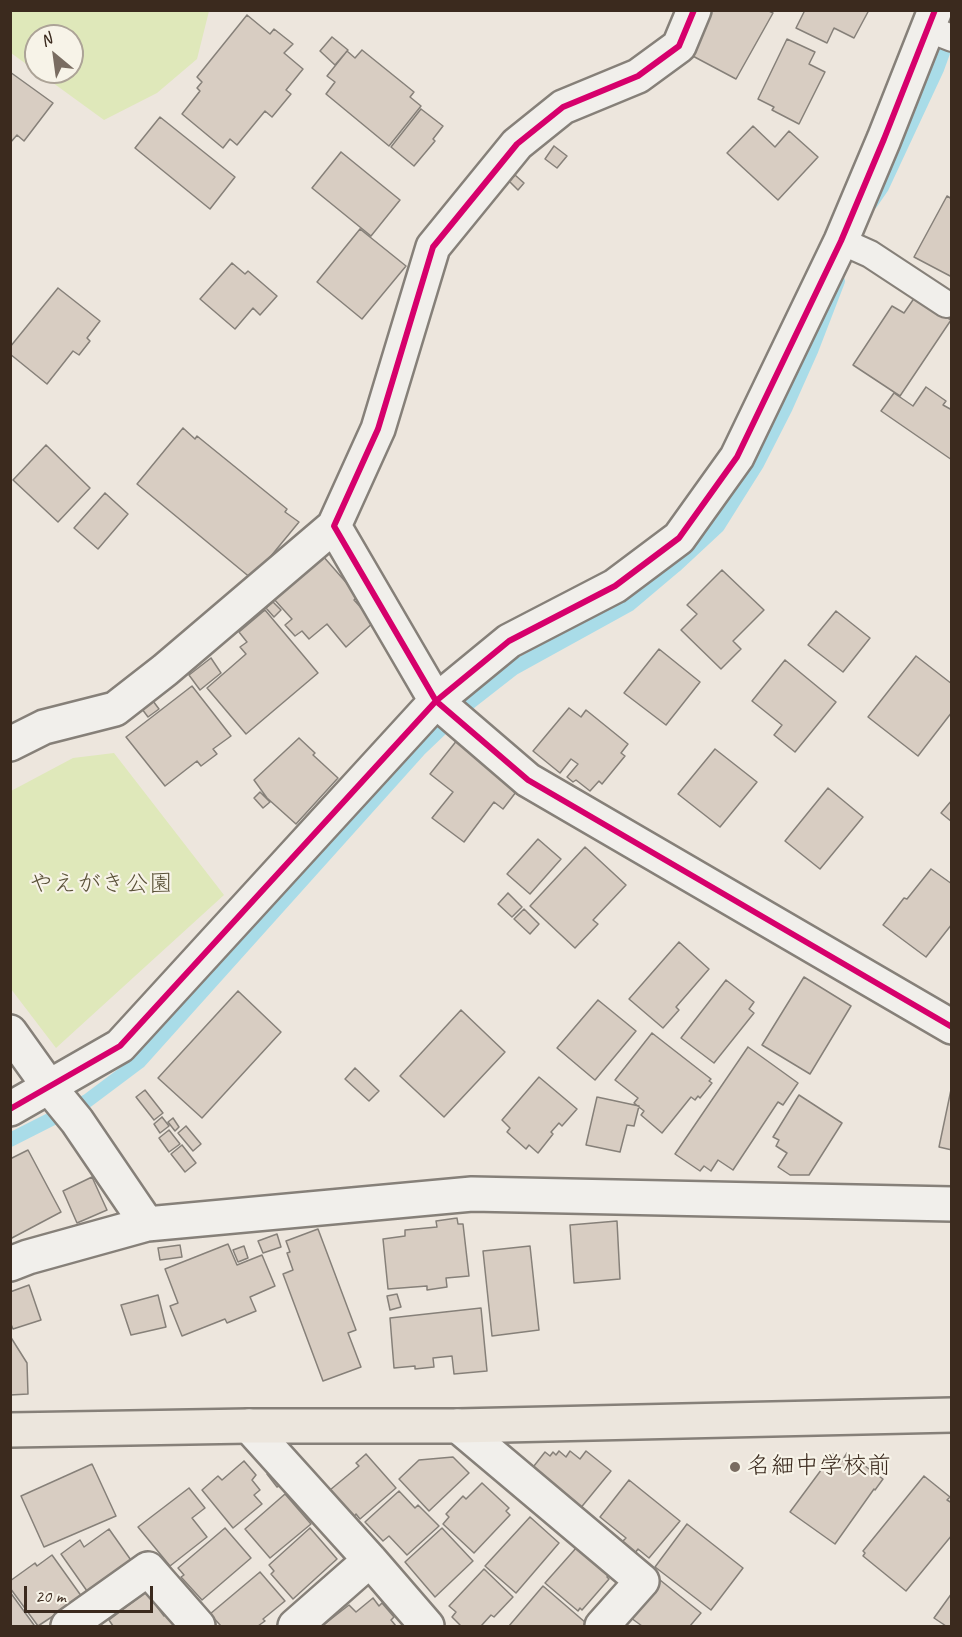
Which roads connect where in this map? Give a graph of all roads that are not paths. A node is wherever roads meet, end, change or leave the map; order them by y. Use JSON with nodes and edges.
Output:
{"nodes":[{"id":1,"x":694,"y":10,"type":"edge"},
{"id":2,"x":939,"y":26,"type":"edge"},
{"id":3,"x":840,"y":241,"type":"junction"},
{"id":4,"x":946,"y":304,"type":"dead end"},
{"id":5,"x":334,"y":526,"type":"junction"},
{"id":6,"x":436,"y":701,"type":"junction"},
{"id":7,"x":10,"y":744,"type":"edge"},
{"id":8,"x":951,"y":1027,"type":"edge"},
{"id":9,"x":10,"y":1032,"type":"edge"},
{"id":10,"x":62,"y":1103,"type":"junction"},
{"id":11,"x":10,"y":1109,"type":"edge"},
{"id":12,"x":951,"y":1204,"type":"edge"},
{"id":13,"x":147,"y":1224,"type":"junction"},
{"id":14,"x":10,"y":1264,"type":"edge"},
{"id":15,"x":951,"y":1415,"type":"edge"},
{"id":16,"x":249,"y":1426,"type":"junction"},
{"id":17,"x":458,"y":1426,"type":"junction"},
{"id":18,"x":10,"y":1430,"type":"edge"},
{"id":19,"x":370,"y":1560,"type":"junction"},
{"id":20,"x":68,"y":1626,"type":"edge"},
{"id":21,"x":198,"y":1626,"type":"edge"},
{"id":22,"x":295,"y":1626,"type":"edge"},
{"id":23,"x":428,"y":1626,"type":"edge"},
{"id":24,"x":602,"y":1626,"type":"edge"}],
"edges":[{"from":1,"to":5,"type":"street"},
{"from":2,"to":3,"type":"street"},
{"from":3,"to":4,"type":"lane"},
{"from":3,"to":6,"type":"street"},
{"from":5,"to":6,"type":"street"},
{"from":5,"to":7,"type":"street"},
{"from":6,"to":8,"type":"street"},
{"from":6,"to":10,"type":"street"},
{"from":9,"to":10,"type":"street"},
{"from":10,"to":11,"type":"street"},
{"from":10,"to":13,"type":"street"},
{"from":12,"to":13,"type":"street"},
{"from":13,"to":14,"type":"street"},
{"from":15,"to":17,"type":"main road"},
{"from":16,"to":17,"type":"main road"},
{"from":16,"to":18,"type":"main road"},
{"from":16,"to":19,"type":"street"},
{"from":17,"to":24,"type":"street"},
{"from":19,"to":22,"type":"street"},
{"from":19,"to":23,"type":"street"},
{"from":20,"to":21,"type":"street"}]}
